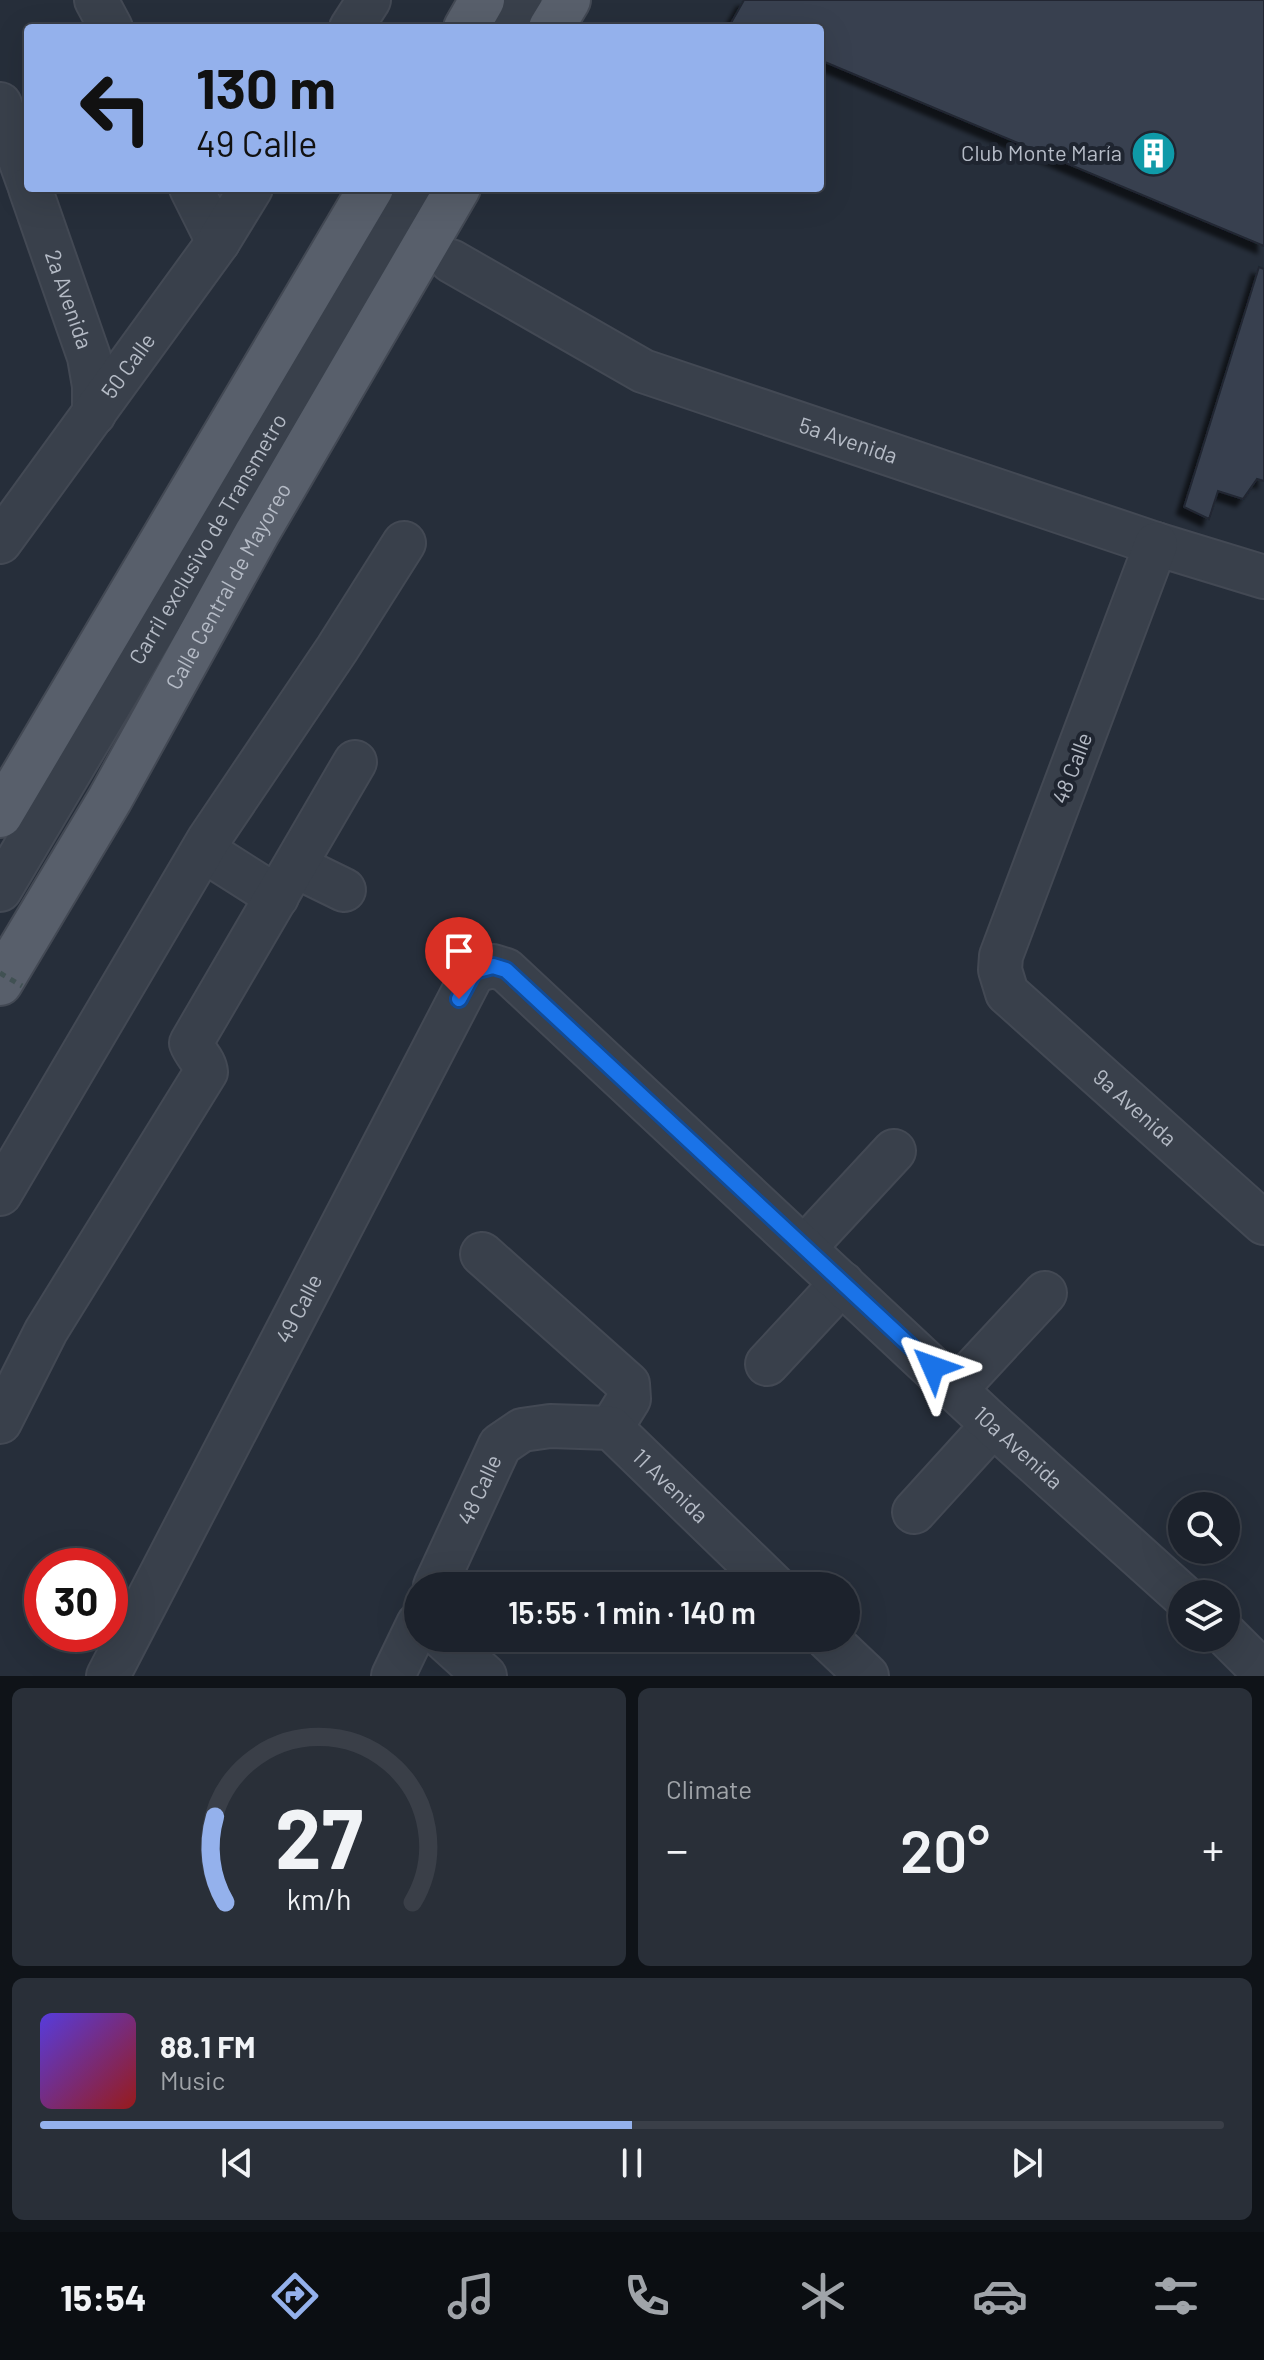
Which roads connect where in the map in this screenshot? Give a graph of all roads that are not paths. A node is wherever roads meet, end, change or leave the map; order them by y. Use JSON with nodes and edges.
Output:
{"nodes":[{"id":1,"x":96,"y":0,"type":"edge"},
{"id":2,"x":369,"y":0,"type":"edge"},
{"id":3,"x":482,"y":0,"type":"edge"},
{"id":4,"x":520,"y":0,"type":"edge"},
{"id":5,"x":568,"y":0,"type":"edge"},
{"id":6,"x":109,"y":24,"type":"edge"},
{"id":7,"x":354,"y":24,"type":"edge"},
{"id":8,"x":468,"y":24,"type":"edge"},
{"id":9,"x":506,"y":24,"type":"edge"},
{"id":10,"x":553,"y":24,"type":"edge"},
{"id":11,"x":0,"y":104,"type":"edge"},
{"id":12,"x":24,"y":171,"type":"edge"},
{"id":13,"x":31,"y":192,"type":"edge"},
{"id":14,"x":193,"y":192,"type":"edge"},
{"id":15,"x":249,"y":192,"type":"edge"},
{"id":16,"x":369,"y":192,"type":"edge"},
{"id":17,"x":410,"y":192,"type":"edge"},
{"id":18,"x":456,"y":192,"type":"edge"},
{"id":19,"x":218,"y":242,"type":"junction"},
{"id":20,"x":451,"y":261,"type":"dead end"},
{"id":21,"x":94,"y":414,"type":"junction"},
{"id":22,"x":0,"y":542,"type":"edge"},
{"id":23,"x":404,"y":543,"type":"dead end"},
{"id":24,"x":1156,"y":544,"type":"junction"},
{"id":25,"x":1261,"y":569,"type":"edge"},
{"id":26,"x":355,"y":762,"type":"dead end"},
{"id":27,"x":0,"y":815,"type":"edge"},
{"id":28,"x":203,"y":850,"type":"junction"},
{"id":29,"x":286,"y":881,"type":"junction"},
{"id":30,"x":0,"y":890,"type":"edge"},
{"id":31,"x":344,"y":890,"type":"dead end"},
{"id":32,"x":506,"y":970,"type":"joint"},
{"id":33,"x":11,"y":985,"type":"edge"},
{"id":34,"x":1007,"y":993,"type":"joint"},
{"id":35,"x":894,"y":1151,"type":"dead end"},
{"id":36,"x":0,"y":1194,"type":"edge"},
{"id":37,"x":1264,"y":1223,"type":"edge"},
{"id":38,"x":804,"y":1248,"type":"junction"},
{"id":39,"x":482,"y":1254,"type":"dead end"},
{"id":40,"x":842,"y":1283,"type":"junction"},
{"id":41,"x":1045,"y":1293,"type":"dead end"},
{"id":42,"x":767,"y":1364,"type":"dead end"},
{"id":43,"x":956,"y":1389,"type":"junction"},
{"id":44,"x":0,"y":1422,"type":"edge"},
{"id":45,"x":993,"y":1425,"type":"junction"},
{"id":46,"x":611,"y":1428,"type":"junction"},
{"id":47,"x":914,"y":1512,"type":"dead end"},
{"id":48,"x":441,"y":1572,"type":"edge"},
{"id":49,"x":760,"y":1572,"type":"edge"},
{"id":50,"x":1168,"y":1582,"type":"edge"},
{"id":51,"x":405,"y":1652,"type":"edge"},
{"id":52,"x":458,"y":1652,"type":"edge"},
{"id":53,"x":842,"y":1652,"type":"edge"},
{"id":54,"x":108,"y":1676,"type":"edge"},
{"id":55,"x":393,"y":1676,"type":"edge"},
{"id":56,"x":485,"y":1676,"type":"edge"},
{"id":57,"x":867,"y":1676,"type":"edge"}],
"edges":[{"from":1,"to":6,"type":"street"},
{"from":2,"to":7,"type":"street"},
{"from":3,"to":8,"type":"main road"},
{"from":4,"to":9,"type":"street"},
{"from":5,"to":10,"type":"main road"},
{"from":11,"to":12,"type":"street"},
{"from":13,"to":21,"type":"street","name":"2a Avenida"},
{"from":14,"to":19,"type":"street"},
{"from":15,"to":19,"type":"street","name":"50 Calle"},
{"from":16,"to":27,"type":"main road"},
{"from":17,"to":30,"type":"street","name":"Carril exclusivo de Transmetro"},
{"from":18,"to":33,"type":"main road","name":"Calle Central de Mayoreo"},
{"from":19,"to":21,"type":"street","name":"50 Calle"},
{"from":20,"to":24,"type":"street","name":"5a Avenida"},
{"from":21,"to":22,"type":"street","name":"50 Calle"},
{"from":23,"to":28,"type":"street"},
{"from":24,"to":25,"type":"street","name":"5a Avenida"},
{"from":24,"to":34,"type":"street","name":"48 Calle"},
{"from":26,"to":29,"type":"street"},
{"from":28,"to":29,"type":"street"},
{"from":28,"to":36,"type":"street"},
{"from":29,"to":31,"type":"street"},
{"from":29,"to":44,"type":"street"},
{"from":32,"to":38,"type":"street","name":"10a Avenida"},
{"from":32,"to":54,"type":"street","name":"49 Calle"},
{"from":34,"to":37,"type":"street","name":"9a Avenida"},
{"from":35,"to":38,"type":"street"},
{"from":38,"to":40,"type":"street","name":"10a Avenida"},
{"from":39,"to":46,"type":"street"},
{"from":40,"to":42,"type":"street"},
{"from":40,"to":43,"type":"street","name":"10a Avenida"},
{"from":41,"to":43,"type":"street"},
{"from":43,"to":45,"type":"street","name":"10a Avenida"},
{"from":45,"to":47,"type":"street"},
{"from":45,"to":50,"type":"street","name":"10a Avenida"},
{"from":46,"to":48,"type":"street","name":"48 Calle"},
{"from":46,"to":49,"type":"street","name":"11 Avenida"},
{"from":51,"to":55,"type":"street"},
{"from":52,"to":56,"type":"street"},
{"from":53,"to":57,"type":"street"}]}
